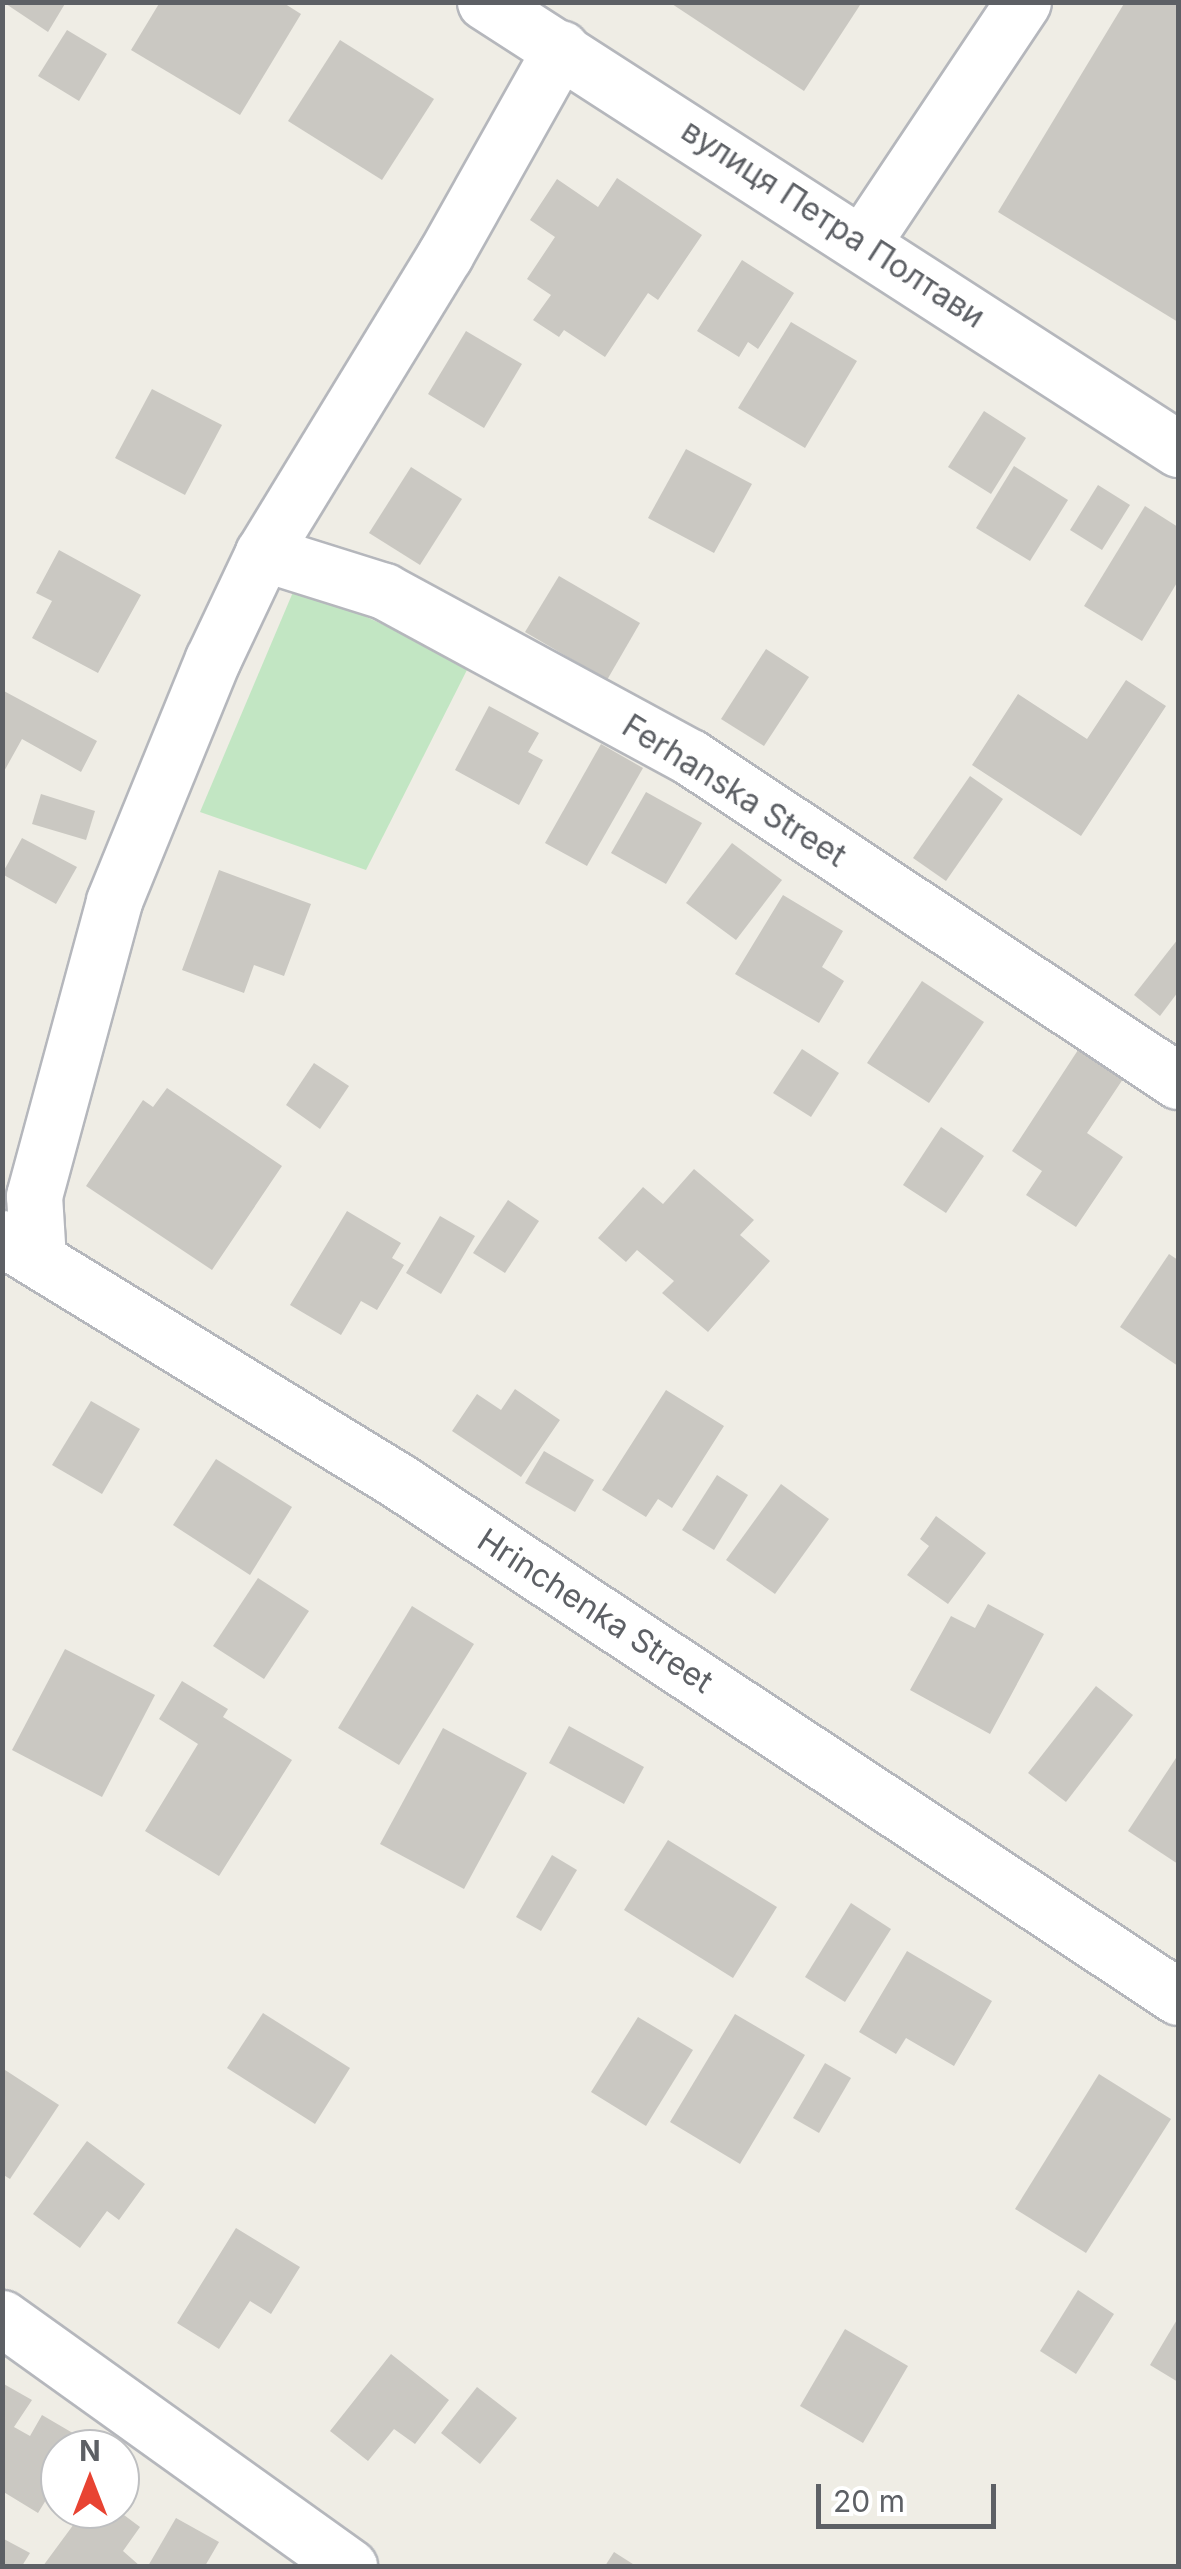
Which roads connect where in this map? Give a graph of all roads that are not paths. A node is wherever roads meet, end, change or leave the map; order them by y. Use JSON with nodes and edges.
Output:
{"nodes":[{"id":1,"x":485,"y":2,"type":"edge"},
{"id":2,"x":1022,"y":2,"type":"edge"},
{"id":3,"x":562,"y":48,"type":"junction"},
{"id":4,"x":863,"y":242,"type":"junction"},
{"id":5,"x":1178,"y":449,"type":"edge"},
{"id":6,"x":263,"y":554,"type":"junction"},
{"id":7,"x":1178,"y":1080,"type":"edge"},
{"id":8,"x":20,"y":1248,"type":"edge"},
{"id":9,"x":1178,"y":1997,"type":"edge"},
{"id":10,"x":2,"y":2318,"type":"edge"},
{"id":11,"x":349,"y":2566,"type":"edge"}],
"edges":[{"from":1,"to":3,"type":"street","name":"вулиця Петра Полтави"},
{"from":2,"to":4,"type":"street"},
{"from":3,"to":4,"type":"street","name":"вулиця Петра Полтави"},
{"from":3,"to":6,"type":"street"},
{"from":4,"to":5,"type":"street","name":"вулиця Петра Полтави"},
{"from":6,"to":7,"type":"street","name":"Ferhanska Street"},
{"from":6,"to":8,"type":"street"},
{"from":8,"to":9,"type":"street","name":"Hrinchenka Street"},
{"from":10,"to":11,"type":"street"}]}
